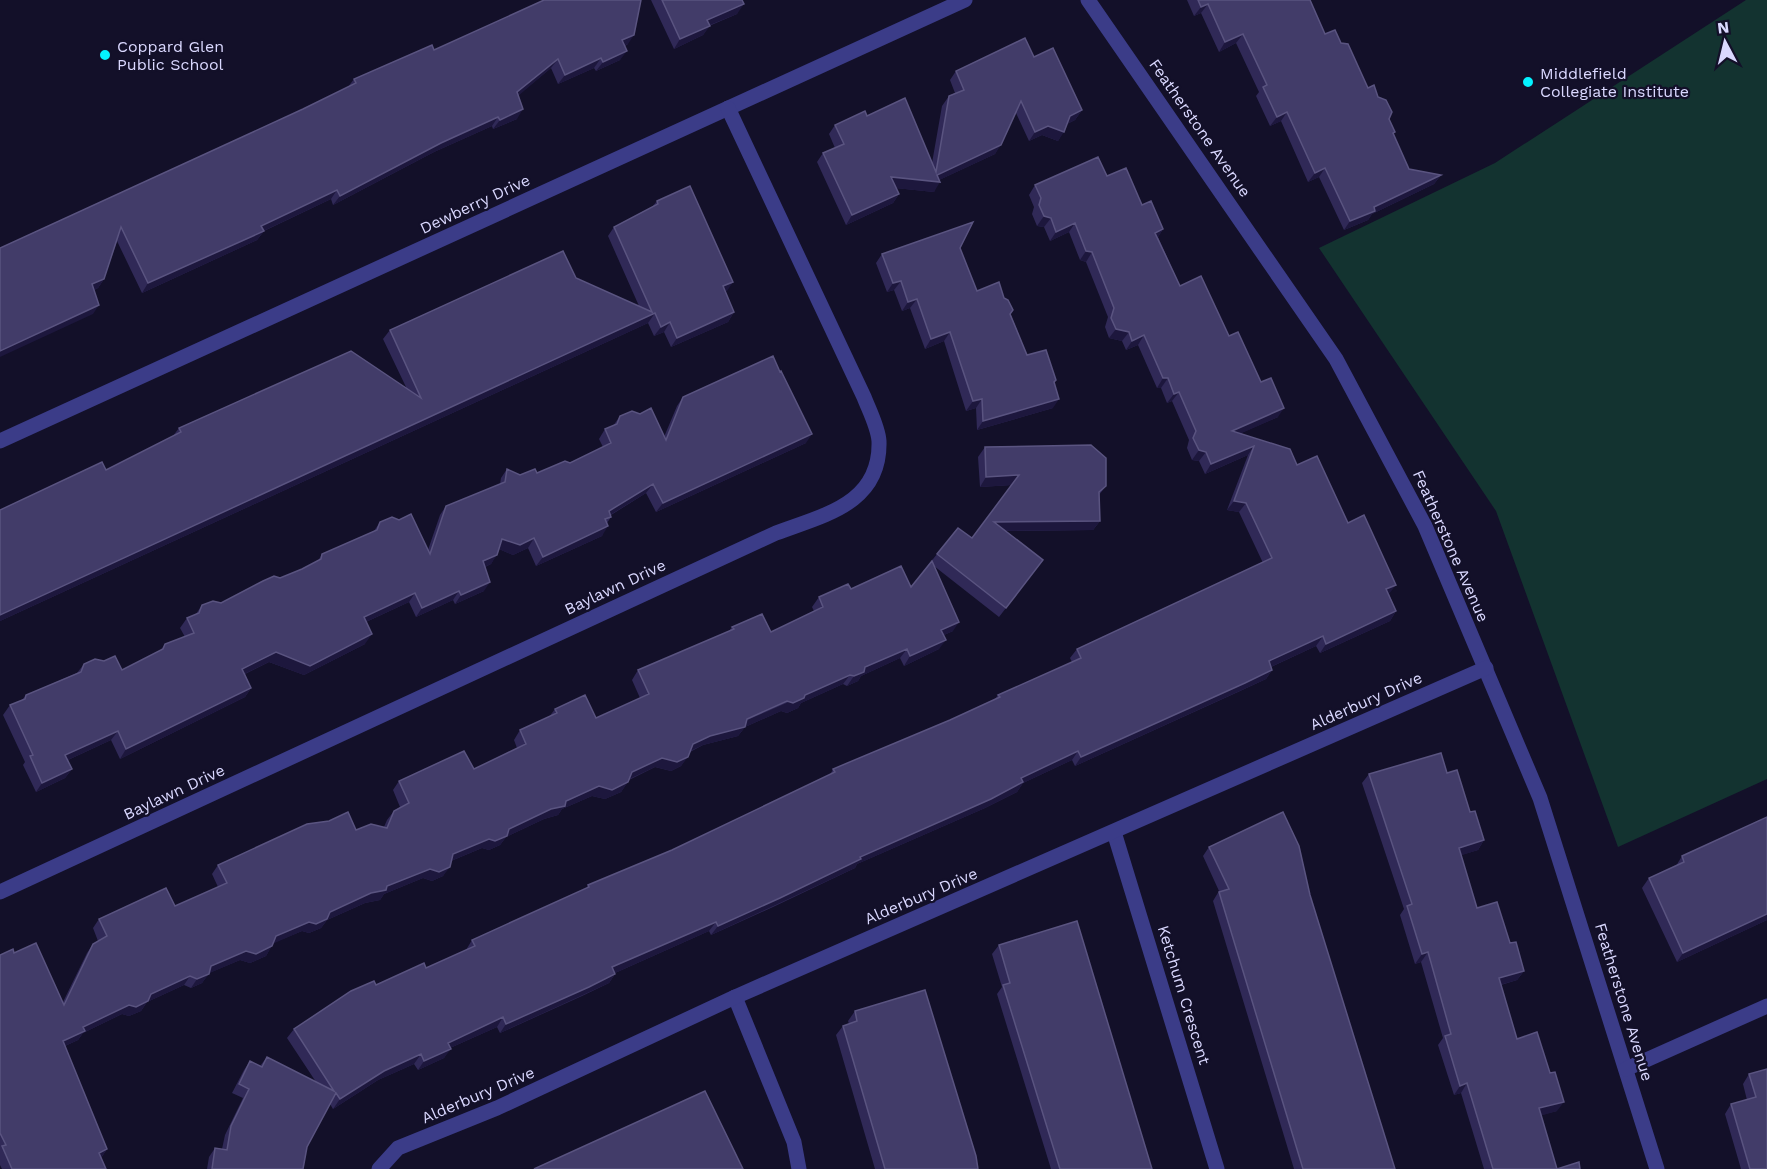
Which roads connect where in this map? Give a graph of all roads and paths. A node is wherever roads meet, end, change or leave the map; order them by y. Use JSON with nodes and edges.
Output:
{"nodes":[{"id":1,"x":965,"y":0,"type":"edge"},
{"id":2,"x":1088,"y":0,"type":"edge"},
{"id":3,"x":728,"y":108,"type":"junction"},
{"id":4,"x":0,"y":441,"type":"edge"},
{"id":5,"x":1486,"y":668,"type":"junction"},
{"id":6,"x":1114,"y":832,"type":"junction"},
{"id":7,"x":0,"y":892,"type":"edge"},
{"id":8,"x":735,"y":996,"type":"junction"},
{"id":9,"x":1767,"y":1006,"type":"edge"},
{"id":10,"x":1626,"y":1069,"type":"junction"},
{"id":11,"x":379,"y":1169,"type":"edge"},
{"id":12,"x":799,"y":1169,"type":"edge"},
{"id":13,"x":1217,"y":1169,"type":"edge"},
{"id":14,"x":1657,"y":1169,"type":"edge"}],
"edges":[{"from":1,"to":3,"type":"street","name":"Dewberry Drive"},
{"from":2,"to":5,"type":"street","name":"Featherstone Avenue"},
{"from":3,"to":4,"type":"street","name":"Dewberry Drive"},
{"from":3,"to":7,"type":"street","name":"Baylawn Drive"},
{"from":5,"to":6,"type":"street","name":"Alderbury Drive"},
{"from":5,"to":10,"type":"street","name":"Featherstone Avenue"},
{"from":6,"to":8,"type":"street","name":"Alderbury Drive"},
{"from":6,"to":13,"type":"street","name":"Ketchum Crescent"},
{"from":8,"to":11,"type":"street","name":"Alderbury Drive"},
{"from":8,"to":12,"type":"street"},
{"from":9,"to":10,"type":"street"},
{"from":10,"to":14,"type":"street","name":"Featherstone Avenue"}]}
